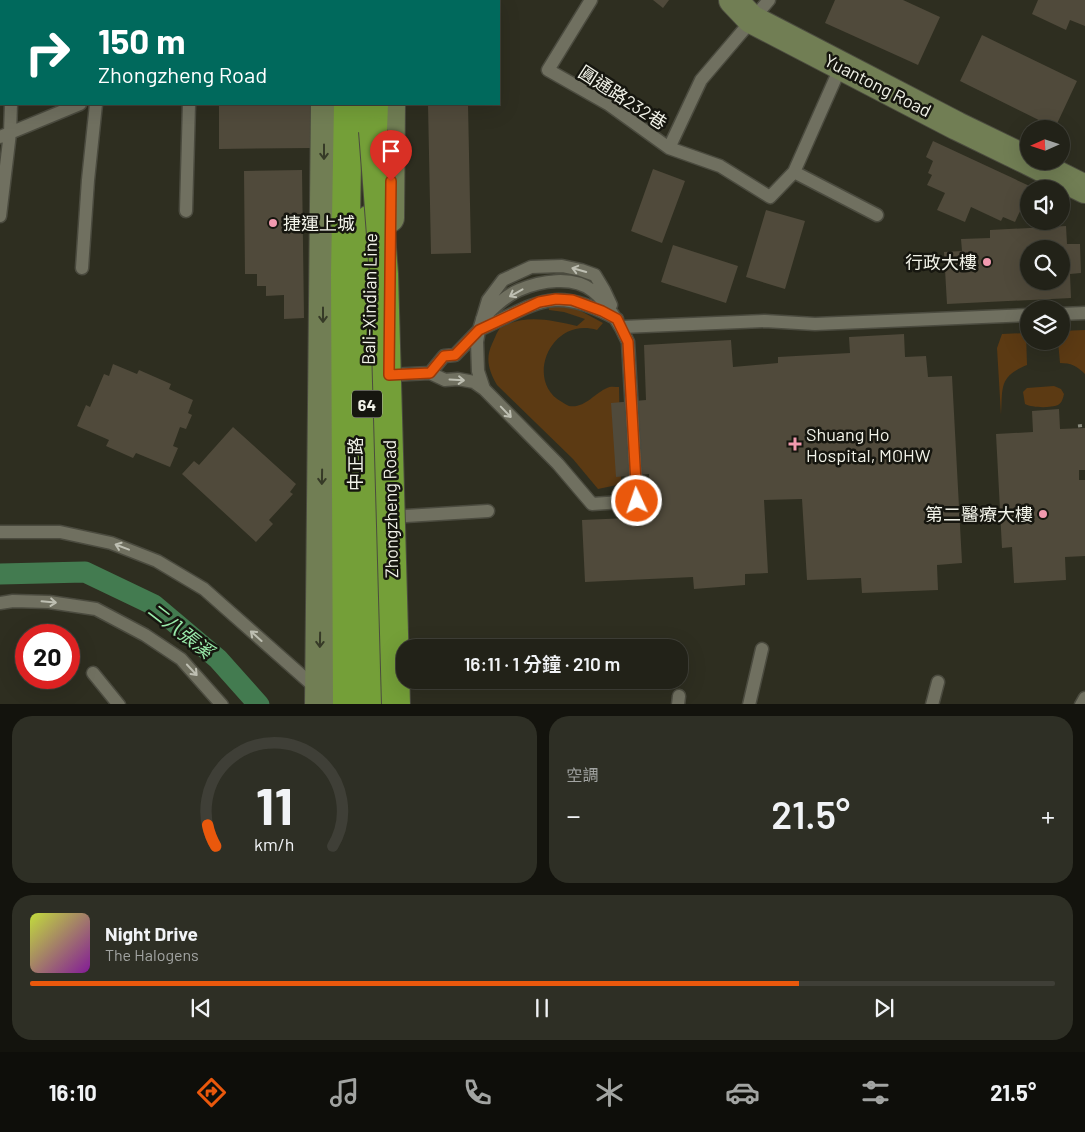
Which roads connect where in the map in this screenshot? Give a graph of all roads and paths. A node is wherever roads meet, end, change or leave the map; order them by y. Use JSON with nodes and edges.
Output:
{"nodes":[{"id":1,"x":591,"y":0,"type":"edge"},
{"id":2,"x":733,"y":0,"type":"edge"},
{"id":3,"x":760,"y":10,"type":"edge"},
{"id":4,"x":841,"y":66,"type":"junction"},
{"id":5,"x":11,"y":105,"type":"edge"},
{"id":6,"x":78,"y":105,"type":"edge"},
{"id":7,"x":96,"y":105,"type":"edge"},
{"id":8,"x":189,"y":105,"type":"edge"},
{"id":9,"x":324,"y":105,"type":"edge"},
{"id":10,"x":348,"y":105,"type":"edge"},
{"id":11,"x":360,"y":105,"type":"edge"},
{"id":12,"x":374,"y":105,"type":"edge"},
{"id":13,"x":391,"y":105,"type":"edge"},
{"id":14,"x":373,"y":131,"type":"junction"},
{"id":15,"x":5,"y":135,"type":"edge"},
{"id":16,"x":669,"y":148,"type":"junction"},
{"id":17,"x":1020,"y":156,"type":"edge"},
{"id":18,"x":1048,"y":170,"type":"edge"},
{"id":19,"x":794,"y":172,"type":"junction"},
{"id":20,"x":1085,"y":188,"type":"edge"},
{"id":21,"x":186,"y":211,"type":"dead end"},
{"id":22,"x":877,"y":215,"type":"dead end"},
{"id":23,"x":0,"y":216,"type":"edge"},
{"id":24,"x":82,"y":268,"type":"dead end"},
{"id":25,"x":1085,"y":313,"type":"edge"},
{"id":26,"x":1070,"y":314,"type":"edge"},
{"id":27,"x":1020,"y":315,"type":"edge"},
{"id":28,"x":619,"y":323,"type":"junction"},
{"id":29,"x":480,"y":324,"type":"junction"},
{"id":30,"x":430,"y":373,"type":"junction"},
{"id":31,"x":389,"y":375,"type":"junction"},
{"id":32,"x":484,"y":388,"type":"junction"},
{"id":33,"x":1078,"y":426,"type":"dead end"},
{"id":34,"x":1085,"y":426,"type":"edge"},
{"id":35,"x":488,"y":511,"type":"dead end"},
{"id":36,"x":389,"y":517,"type":"junction"},
{"id":37,"x":0,"y":532,"type":"edge"},
{"id":38,"x":0,"y":603,"type":"edge"},
{"id":39,"x":762,"y":649,"type":"dead end"},
{"id":40,"x":93,"y":673,"type":"dead end"},
{"id":41,"x":938,"y":682,"type":"dead end"},
{"id":42,"x":319,"y":698,"type":"edge"},
{"id":43,"x":1085,"y":698,"type":"edge"},
{"id":44,"x":119,"y":704,"type":"edge"},
{"id":45,"x":222,"y":704,"type":"edge"},
{"id":46,"x":357,"y":704,"type":"edge"},
{"id":47,"x":394,"y":704,"type":"edge"},
{"id":48,"x":749,"y":704,"type":"edge"},
{"id":49,"x":932,"y":704,"type":"edge"},
{"id":50,"x":1081,"y":704,"type":"edge"}],
"edges":[{"from":1,"to":16,"type":"lane","name":"圓通路232巷"},
{"from":2,"to":3,"type":"main road","name":"Yuantong Road"},
{"from":3,"to":4,"type":"main road","name":"Yuantong Road"},
{"from":3,"to":16,"type":"lane","name":"圓通路232巷"},
{"from":4,"to":17,"type":"main road","name":"Yuantong Road"},
{"from":4,"to":19,"type":"lane"},
{"from":5,"to":15,"type":"lane"},
{"from":6,"to":15,"type":"lane"},
{"from":7,"to":24,"type":"lane"},
{"from":8,"to":21,"type":"lane"},
{"from":9,"to":42,"type":"main road","one_way":true},
{"from":10,"to":46,"type":"highway","name":"Bali-Xindian Line","number":"64"},
{"from":11,"to":46,"type":"main road","name":"中正路"},
{"from":12,"to":14,"type":"highway","name":"Bali-Xindian Line","number":"64"},
{"from":13,"to":31,"type":"main road","name":"Zhongzheng Road"},
{"from":14,"to":46,"type":"highway","name":"Bali-Xindian Line","number":"64","bridge":true},
{"from":14,"to":47,"type":"highway","bridge":true},
{"from":15,"to":23,"type":"lane"},
{"from":16,"to":19,"type":"lane"},
{"from":18,"to":20,"type":"main road","name":"Yuantong Road"},
{"from":19,"to":22,"type":"lane"},
{"from":25,"to":26,"type":"lane"},
{"from":27,"to":28,"type":"lane"},
{"from":28,"to":29,"type":"lane"},
{"from":28,"to":29,"type":"lane","one_way":true},
{"from":28,"to":29,"type":"lane","one_way":true},
{"from":32,"to":28,"type":"lane","one_way":true},
{"from":29,"to":30,"type":"lane"},
{"from":29,"to":32,"type":"lane"},
{"from":30,"to":31,"type":"lane"},
{"from":30,"to":32,"type":"lane","one_way":true},
{"from":31,"to":36,"type":"main road","name":"Zhongzheng Road"},
{"from":33,"to":34,"type":"path"},
{"from":35,"to":36,"type":"lane"},
{"from":36,"to":47,"type":"main road","name":"Zhongzheng Road"},
{"from":42,"to":37,"type":"lane","one_way":true},
{"from":38,"to":45,"type":"lane","one_way":true},
{"from":39,"to":48,"type":"lane"},
{"from":40,"to":44,"type":"lane"},
{"from":41,"to":49,"type":"lane"},
{"from":43,"to":50,"type":"lane"}]}
